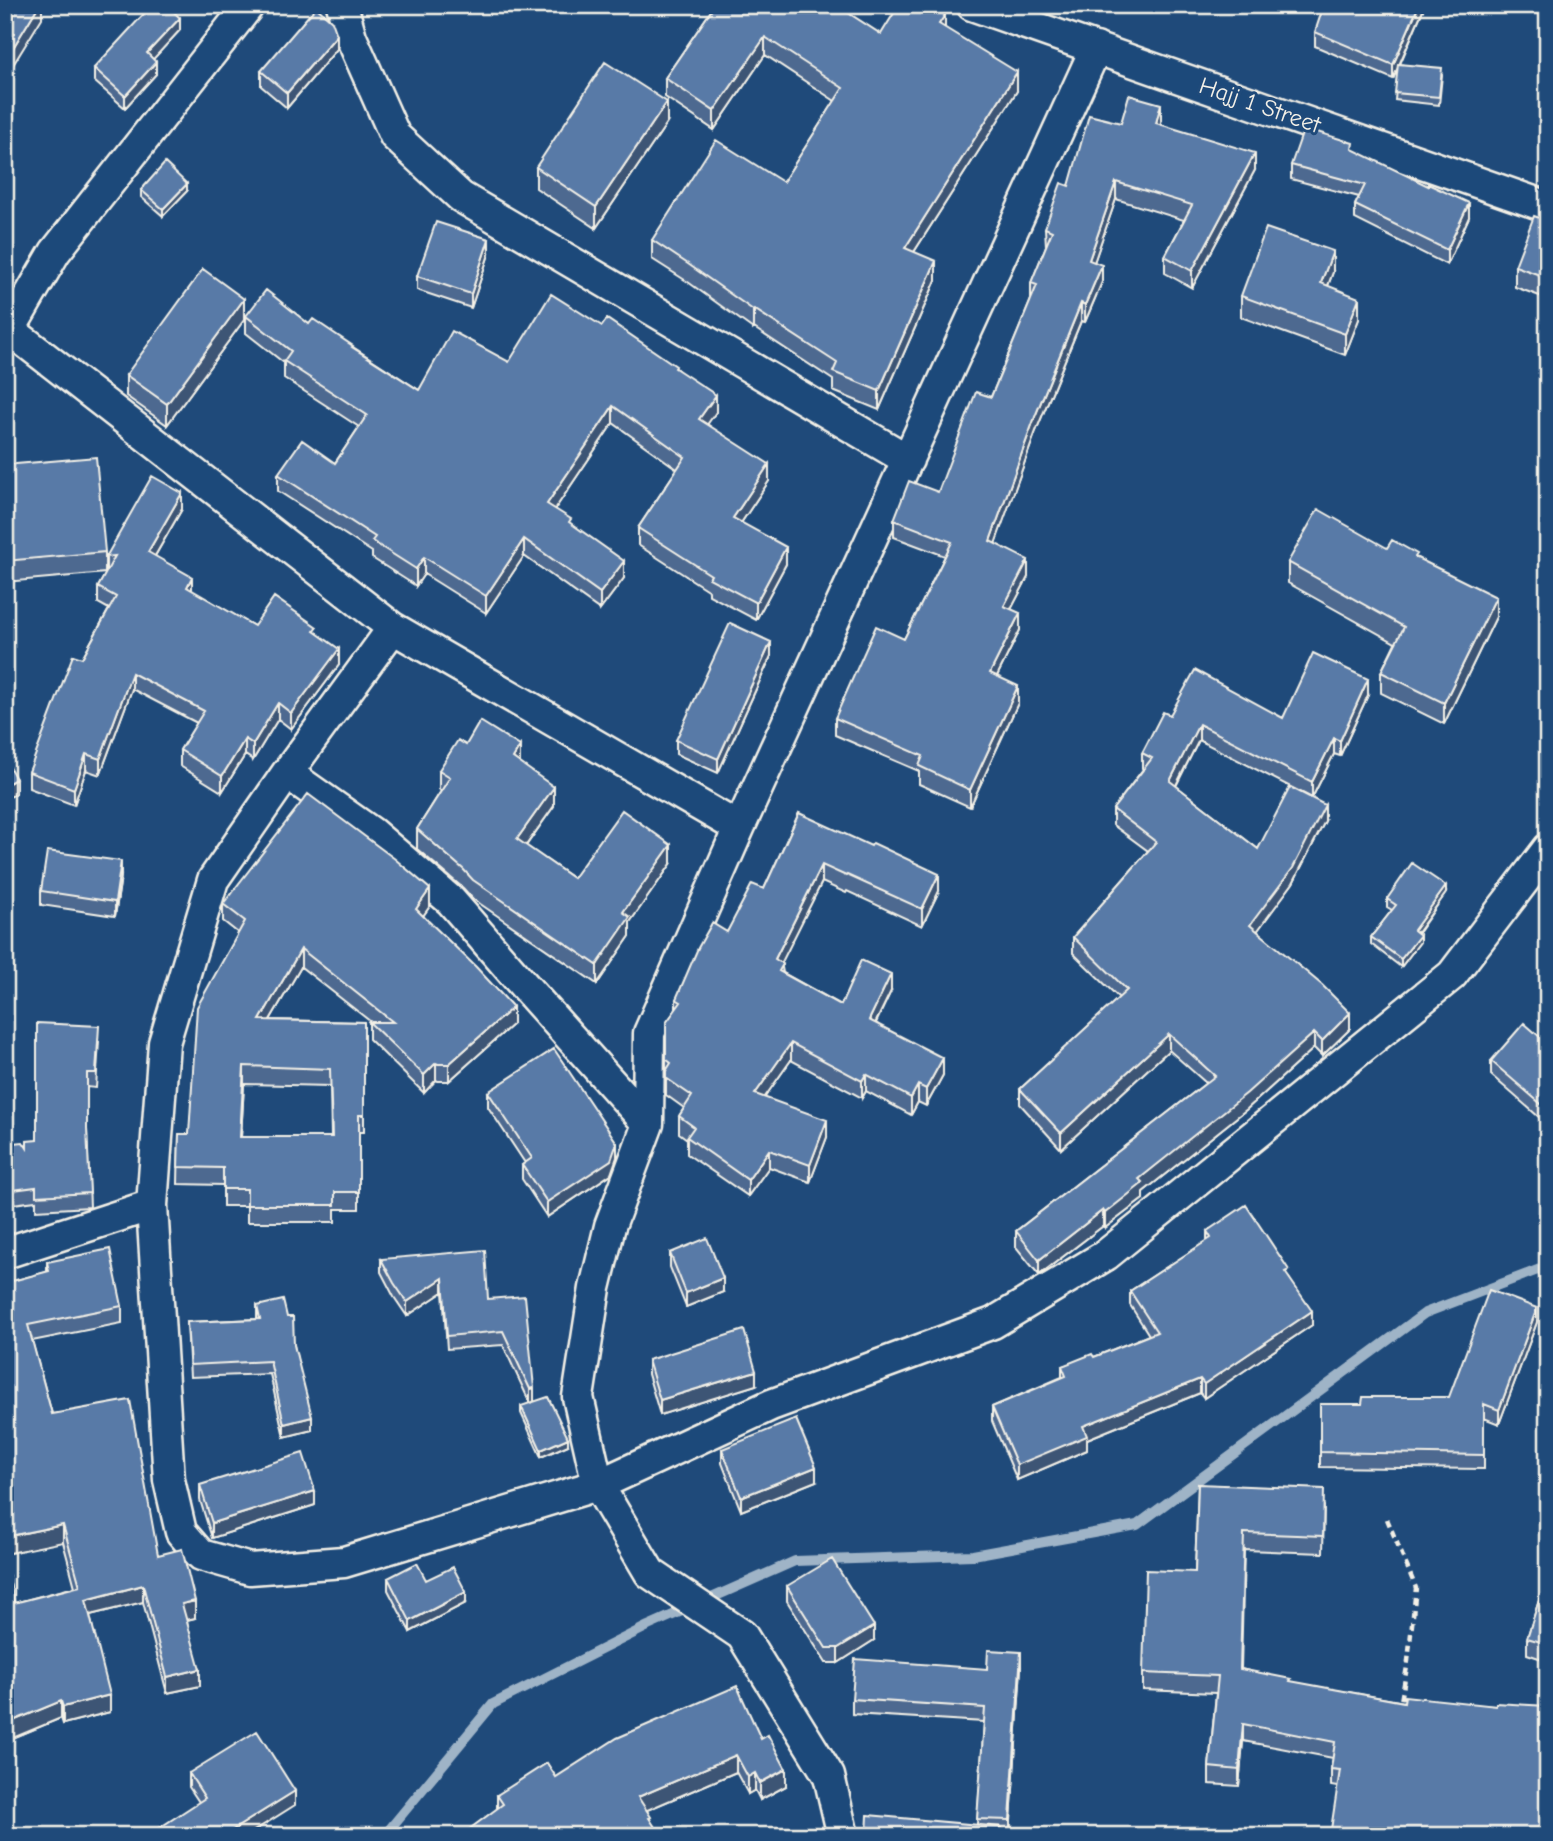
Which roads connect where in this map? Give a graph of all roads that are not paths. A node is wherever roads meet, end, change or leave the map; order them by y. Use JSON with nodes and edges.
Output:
{"nodes":[{"id":1,"x":249,"y":5,"type":"edge"},
{"id":2,"x":342,"y":5,"type":"edge"},
{"id":3,"x":972,"y":5,"type":"edge"},
{"id":4,"x":1096,"y":48,"type":"junction"},
{"id":5,"x":1548,"y":207,"type":"edge"},
{"id":6,"x":8,"y":334,"type":"edge"},
{"id":7,"x":908,"y":460,"type":"junction"},
{"id":8,"x":393,"y":628,"type":"junction"},
{"id":9,"x":286,"y":773,"type":"junction"},
{"id":10,"x":739,"y":828,"type":"junction"},
{"id":11,"x":1548,"y":849,"type":"edge"},
{"id":12,"x":648,"y":1124,"type":"junction"},
{"id":13,"x":152,"y":1205,"type":"junction"},
{"id":14,"x":5,"y":1254,"type":"edge"},
{"id":15,"x":598,"y":1485,"type":"junction"},
{"id":16,"x":843,"y":1836,"type":"edge"}],
"edges":[{"from":1,"to":6,"type":"street"},
{"from":2,"to":7,"type":"street"},
{"from":3,"to":4,"type":"street","name":"Hajj 1 Street"},
{"from":4,"to":5,"type":"street","name":"Hajj 1 Street"},
{"from":4,"to":7,"type":"street"},
{"from":6,"to":8,"type":"street"},
{"from":7,"to":10,"type":"street"},
{"from":8,"to":9,"type":"street"},
{"from":8,"to":10,"type":"street"},
{"from":9,"to":12,"type":"street"},
{"from":9,"to":13,"type":"street"},
{"from":10,"to":12,"type":"street"},
{"from":11,"to":15,"type":"street"},
{"from":12,"to":15,"type":"street"},
{"from":13,"to":14,"type":"street"},
{"from":13,"to":15,"type":"street"},
{"from":15,"to":16,"type":"street"}]}
